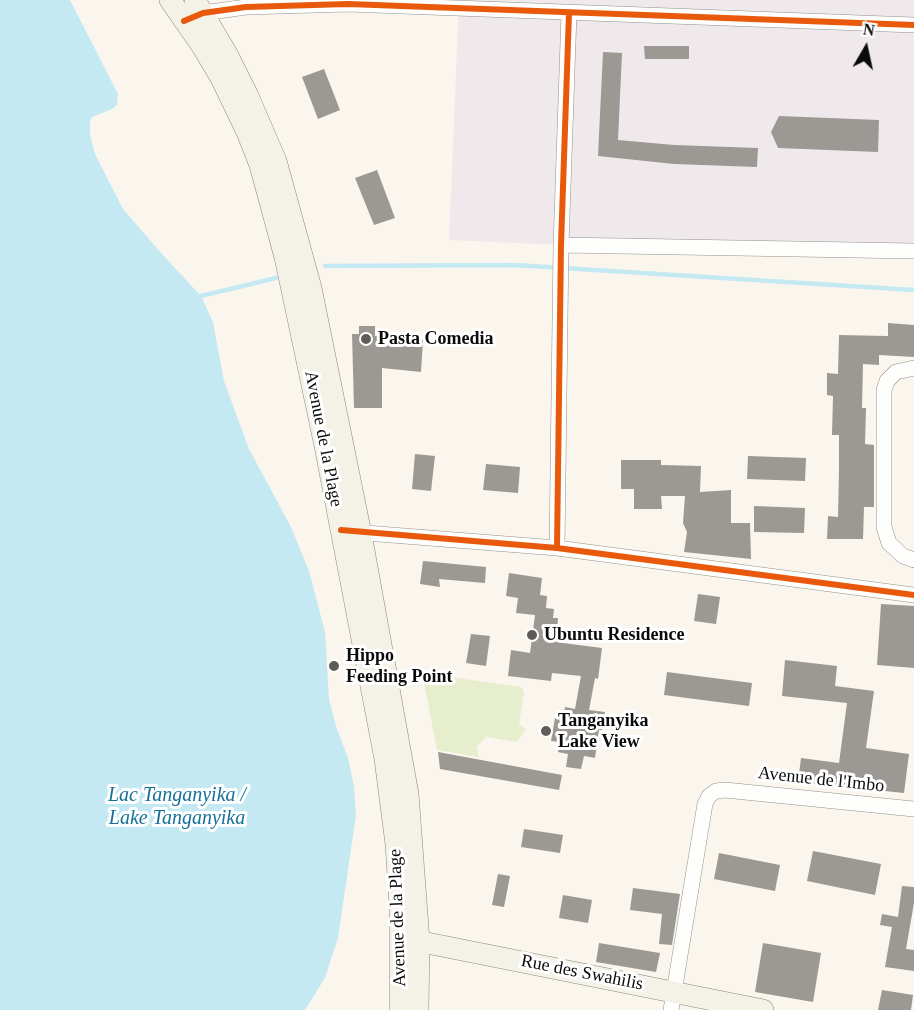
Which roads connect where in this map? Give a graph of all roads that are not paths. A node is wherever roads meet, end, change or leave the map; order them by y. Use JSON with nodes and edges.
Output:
{"nodes":[{"id":1,"x":170,"y":0,"type":"edge"},
{"id":2,"x":194,"y":11,"type":"edge"},
{"id":3,"x":569,"y":13,"type":"junction"},
{"id":4,"x":914,"y":26,"type":"edge"},
{"id":5,"x":562,"y":251,"type":"junction"},
{"id":6,"x":914,"y":251,"type":"edge"},
{"id":7,"x":914,"y":368,"type":"edge"},
{"id":8,"x":351,"y":532,"type":"junction"},
{"id":9,"x":557,"y":548,"type":"junction"},
{"id":10,"x":914,"y":560,"type":"edge"},
{"id":11,"x":914,"y":595,"type":"edge"},
{"id":12,"x":914,"y":809,"type":"edge"},
{"id":13,"x":410,"y":940,"type":"junction"},
{"id":14,"x":673,"y":1001,"type":"edge"},
{"id":15,"x":400,"y":1010,"type":"edge"},
{"id":16,"x":418,"y":1010,"type":"edge"},
{"id":17,"x":763,"y":1010,"type":"edge"}],
"edges":[{"from":1,"to":2,"type":"main road","name":"Avenue de la Plage"},
{"from":2,"to":3,"type":"street"},
{"from":2,"to":8,"type":"main road","name":"Avenue de la Plage"},
{"from":3,"to":4,"type":"street"},
{"from":3,"to":5,"type":"street"},
{"from":5,"to":6,"type":"street"},
{"from":5,"to":9,"type":"street"},
{"from":7,"to":10,"type":"street"},
{"from":8,"to":9,"type":"street"},
{"from":8,"to":13,"type":"main road","name":"Avenue de la Plage"},
{"from":9,"to":11,"type":"street"},
{"from":12,"to":14,"type":"street","name":"Avenue de l'Imbo"},
{"from":13,"to":14,"type":"main road","name":"Rue des Swahilis"},
{"from":13,"to":15,"type":"main road","name":"Avenue de la Plage"},
{"from":13,"to":16,"type":"main road","name":"Avenue de la Plage"},
{"from":14,"to":17,"type":"main road","name":"Rue des Swahilis"}]}
